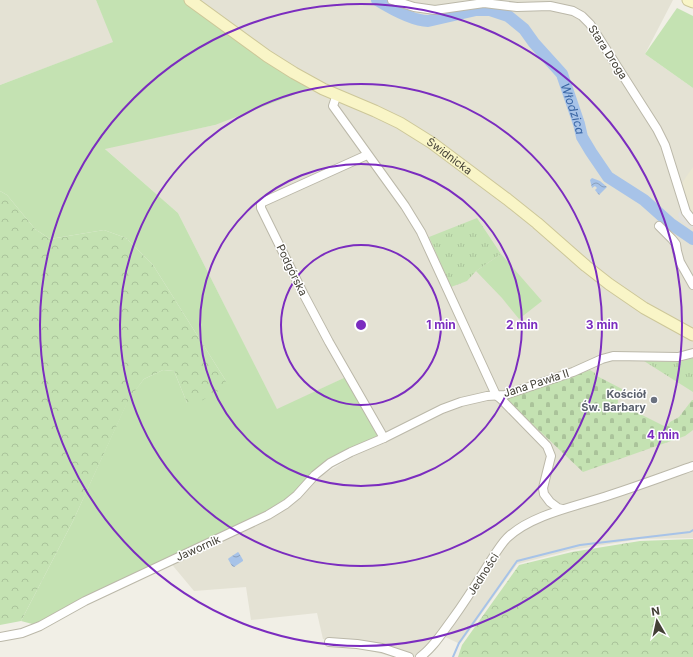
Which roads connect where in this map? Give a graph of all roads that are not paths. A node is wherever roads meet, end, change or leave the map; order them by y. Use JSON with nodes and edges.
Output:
{"nodes":[{"id":1,"x":190,"y":0,"type":"edge"},
{"id":2,"x":392,"y":0,"type":"edge"},
{"id":3,"x":688,"y":0,"type":"edge"},
{"id":4,"x":693,"y":2,"type":"edge"},
{"id":5,"x":337,"y":94,"type":"junction"},
{"id":6,"x":367,"y":155,"type":"junction"},
{"id":7,"x":693,"y":221,"type":"edge"},
{"id":8,"x":659,"y":226,"type":"dead end"},
{"id":9,"x":693,"y":285,"type":"edge"},
{"id":10,"x":693,"y":335,"type":"edge"},
{"id":11,"x":693,"y":353,"type":"edge"},
{"id":12,"x":496,"y":396,"type":"junction"},
{"id":13,"x":384,"y":438,"type":"junction"},
{"id":14,"x":693,"y":466,"type":"edge"},
{"id":15,"x":562,"y":509,"type":"junction"},
{"id":16,"x":0,"y":637,"type":"edge"},
{"id":17,"x":329,"y":642,"type":"dead end"},
{"id":18,"x":409,"y":657,"type":"edge"},
{"id":19,"x":420,"y":657,"type":"edge"}],
"edges":[{"from":1,"to":5,"type":"street","name":"Świdnicka"},
{"from":2,"to":7,"type":"street","name":"Stara Droga"},
{"from":3,"to":4,"type":"street"},
{"from":5,"to":6,"type":"street"},
{"from":5,"to":10,"type":"street","name":"Świdnicka"},
{"from":6,"to":12,"type":"street"},
{"from":6,"to":13,"type":"street","name":"Podgórska"},
{"from":8,"to":9,"type":"street"},
{"from":11,"to":12,"type":"street","name":"Jana Pawła II"},
{"from":12,"to":13,"type":"street","name":"Jana Pawła II"},
{"from":12,"to":15,"type":"street"},
{"from":13,"to":16,"type":"street","name":"Jawornik"},
{"from":14,"to":15,"type":"street","name":"Jedności"},
{"from":15,"to":19,"type":"street","name":"Jedności"},
{"from":17,"to":18,"type":"street"}]}
